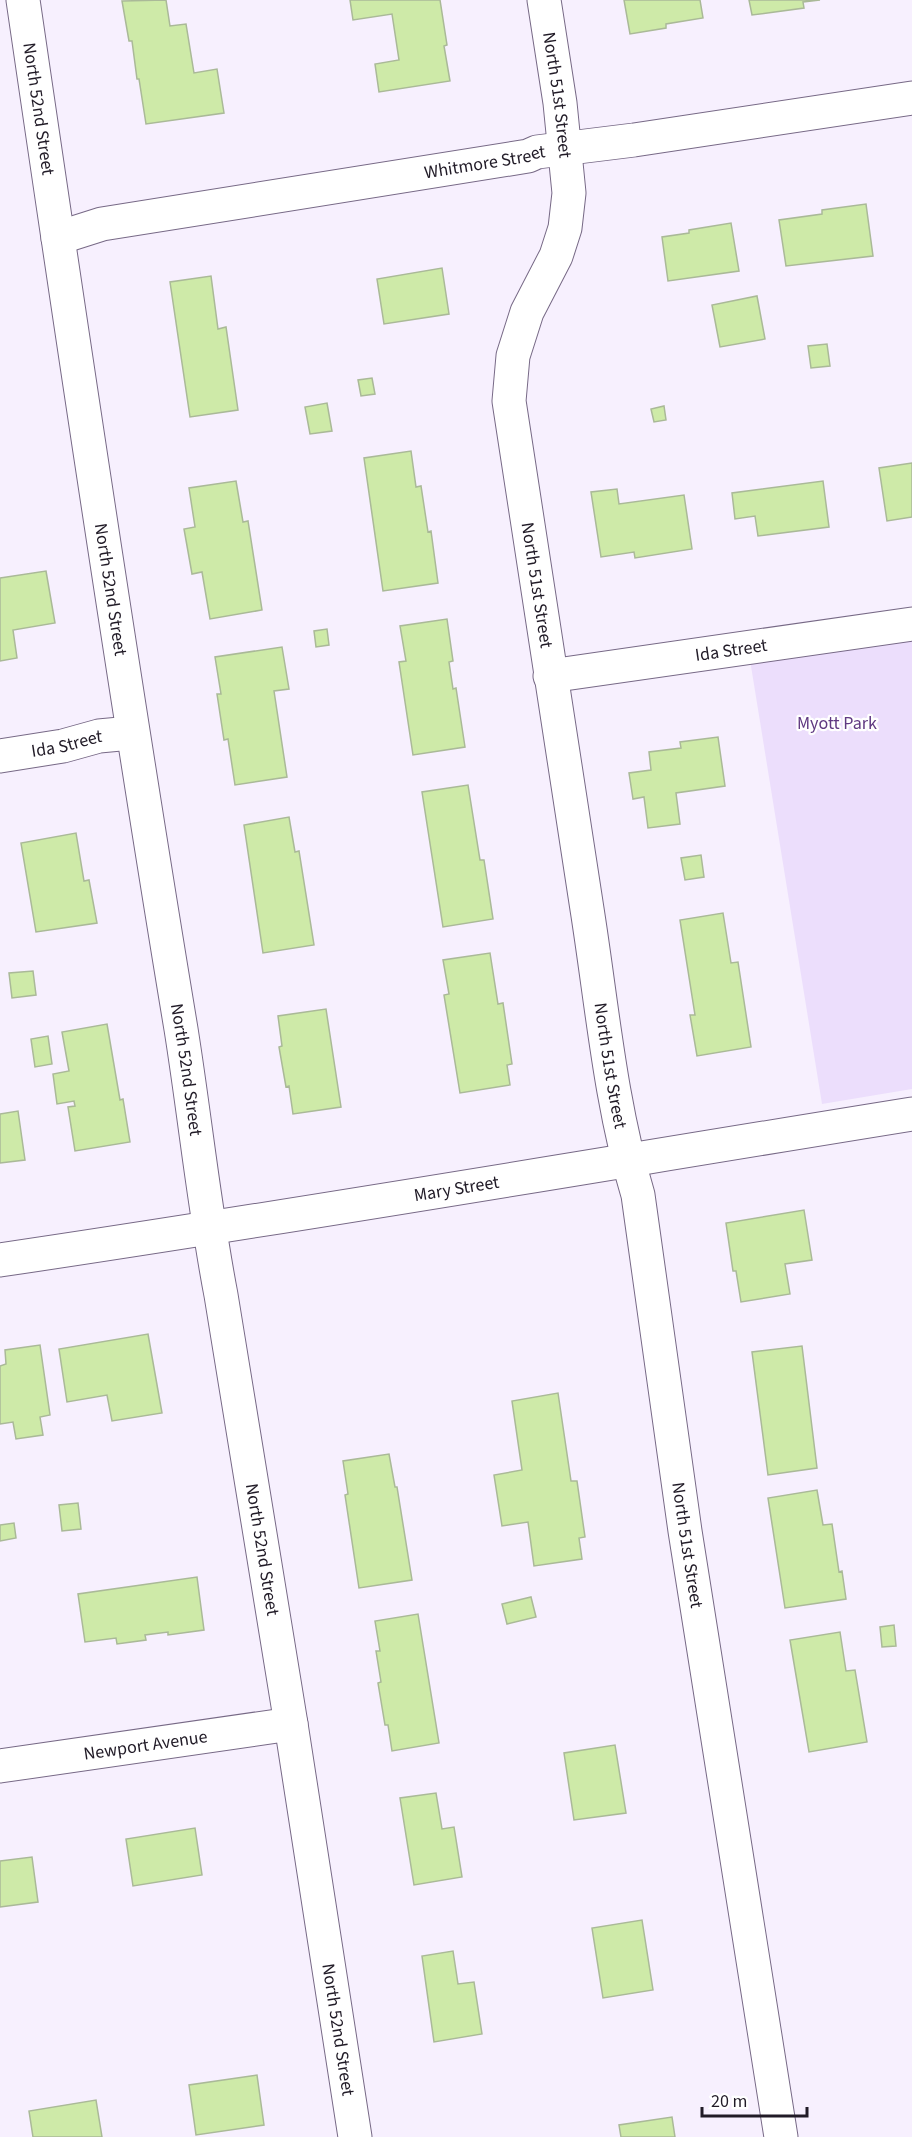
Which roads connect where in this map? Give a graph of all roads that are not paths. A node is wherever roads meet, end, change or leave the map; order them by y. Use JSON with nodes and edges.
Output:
{"nodes":[{"id":1,"x":23,"y":0,"type":"edge"},
{"id":2,"x":544,"y":0,"type":"edge"},
{"id":3,"x":912,"y":98,"type":"edge"},
{"id":4,"x":564,"y":148,"type":"junction"},
{"id":5,"x":58,"y":238,"type":"junction"},
{"id":6,"x":912,"y":624,"type":"edge"},
{"id":7,"x":550,"y":676,"type":"junction"},
{"id":8,"x":131,"y":733,"type":"junction"},
{"id":9,"x":0,"y":756,"type":"edge"},
{"id":10,"x":912,"y":1114,"type":"edge"},
{"id":11,"x":628,"y":1160,"type":"junction"},
{"id":12,"x":209,"y":1229,"type":"junction"},
{"id":13,"x":0,"y":1260,"type":"edge"},
{"id":14,"x":291,"y":1724,"type":"junction"},
{"id":15,"x":0,"y":1766,"type":"edge"},
{"id":16,"x":355,"y":2137,"type":"edge"},
{"id":17,"x":781,"y":2137,"type":"edge"}],
"edges":[{"from":1,"to":5,"type":"street","name":"North 52nd Street"},
{"from":2,"to":4,"type":"street","name":"North 51st Street"},
{"from":3,"to":4,"type":"street","name":"Whitmore Street"},
{"from":4,"to":5,"type":"street","name":"Whitmore Street"},
{"from":4,"to":7,"type":"street","name":"North 51st Street"},
{"from":5,"to":8,"type":"street","name":"North 52nd Street"},
{"from":6,"to":7,"type":"street","name":"Ida Street"},
{"from":7,"to":11,"type":"street","name":"North 51st Street"},
{"from":8,"to":9,"type":"street","name":"Ida Street"},
{"from":8,"to":12,"type":"street","name":"North 52nd Street"},
{"from":10,"to":11,"type":"street","name":"Mary Street"},
{"from":11,"to":12,"type":"street","name":"Mary Street"},
{"from":11,"to":17,"type":"street","name":"North 51st Street"},
{"from":12,"to":13,"type":"street","name":"Mary Street"},
{"from":12,"to":14,"type":"street","name":"North 52nd Street"},
{"from":14,"to":15,"type":"street","name":"Newport Avenue"},
{"from":14,"to":16,"type":"street","name":"North 52nd Street"}]}
